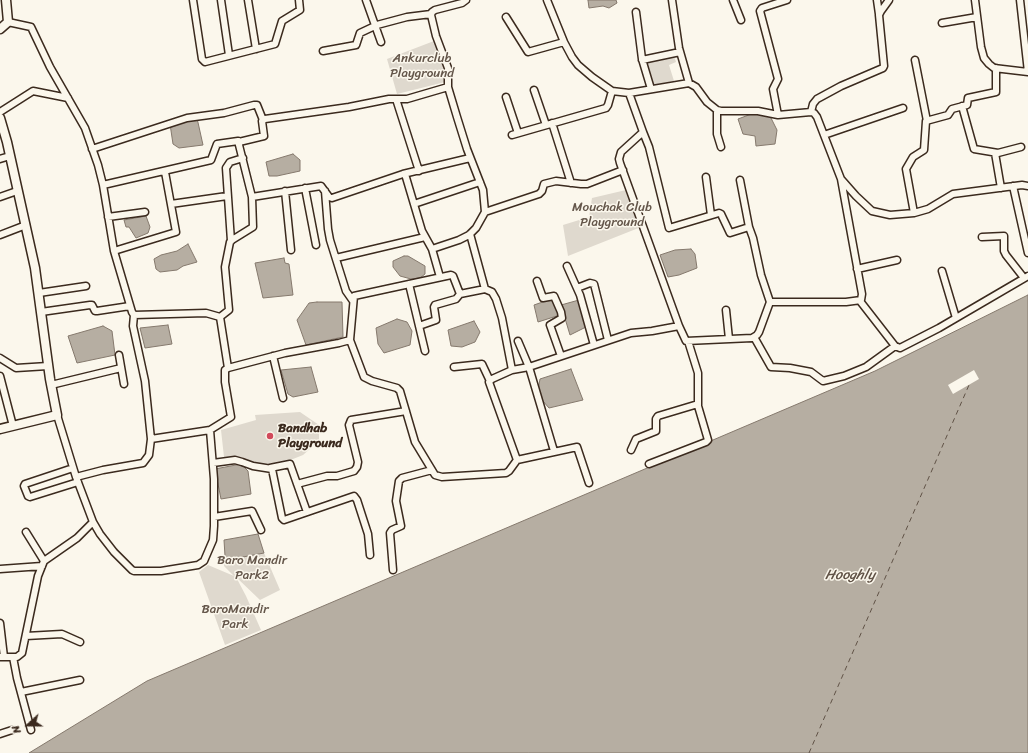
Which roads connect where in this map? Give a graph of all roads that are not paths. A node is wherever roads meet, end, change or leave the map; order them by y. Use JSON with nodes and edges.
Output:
{"nodes":[{"id":1,"x":6,"y":0,"type":"edge"},
{"id":2,"x":193,"y":0,"type":"edge"},
{"id":3,"x":221,"y":0,"type":"edge"},
{"id":4,"x":248,"y":0,"type":"edge"},
{"id":5,"x":299,"y":0,"type":"edge"},
{"id":6,"x":366,"y":0,"type":"edge"},
{"id":7,"x":466,"y":0,"type":"edge"},
{"id":8,"x":547,"y":0,"type":"edge"},
{"id":9,"x":672,"y":0,"type":"edge"},
{"id":10,"x":733,"y":0,"type":"edge"},
{"id":11,"x":787,"y":0,"type":"edge"},
{"id":12,"x":877,"y":0,"type":"edge"},
{"id":13,"x":889,"y":0,"type":"edge"},
{"id":14,"x":975,"y":0,"type":"edge"},
{"id":15,"x":1020,"y":0,"type":"edge"},
{"id":16,"x":636,"y":12,"type":"dead end"},
{"id":17,"x":431,"y":14,"type":"junction"},
{"id":18,"x":879,"y":15,"type":"junction"},
{"id":19,"x":506,"y":17,"type":"dead end"},
{"id":20,"x":977,"y":17,"type":"junction"},
{"id":21,"x":741,"y":20,"type":"dead end"},
{"id":22,"x":8,"y":22,"type":"junction"},
{"id":23,"x":942,"y":23,"type":"dead end"},
{"id":24,"x":375,"y":26,"type":"junction"},
{"id":25,"x":0,"y":29,"type":"edge"},
{"id":26,"x":381,"y":42,"type":"dead end"},
{"id":27,"x":564,"y":42,"type":"junction"},
{"id":28,"x":256,"y":49,"type":"junction"},
{"id":29,"x":323,"y":51,"type":"dead end"},
{"id":30,"x":680,"y":52,"type":"junction"},
{"id":31,"x":229,"y":55,"type":"junction"},
{"id":32,"x":642,"y":60,"type":"junction"},
{"id":33,"x":915,"y":60,"type":"dead end"},
{"id":34,"x":996,"y":68,"type":"junction"},
{"id":35,"x":1028,"y":72,"type":"edge"},
{"id":36,"x":689,"y":83,"type":"junction"},
{"id":37,"x":448,"y":87,"type":"junction"},
{"id":38,"x":651,"y":89,"type":"junction"},
{"id":39,"x":534,"y":90,"type":"dead end"},
{"id":40,"x":612,"y":91,"type":"junction"},
{"id":41,"x":629,"y":93,"type":"junction"},
{"id":42,"x":506,"y":97,"type":"dead end"},
{"id":43,"x":68,"y":98,"type":"junction"},
{"id":44,"x":396,"y":99,"type":"junction"},
{"id":45,"x":962,"y":106,"type":"junction"},
{"id":46,"x":903,"y":108,"type":"dead end"},
{"id":47,"x":717,"y":110,"type":"junction"},
{"id":48,"x":0,"y":112,"type":"edge"},
{"id":49,"x":811,"y":112,"type":"junction"},
{"id":50,"x":778,"y":114,"type":"junction"},
{"id":51,"x":0,"y":118,"type":"edge"},
{"id":52,"x":263,"y":120,"type":"junction"},
{"id":53,"x":927,"y":121,"type":"junction"},
{"id":54,"x":549,"y":124,"type":"junction"},
{"id":55,"x":643,"y":132,"type":"junction"},
{"id":56,"x":824,"y":135,"type":"junction"},
{"id":57,"x":239,"y":142,"type":"junction"},
{"id":58,"x":722,"y":147,"type":"dead end"},
{"id":59,"x":1021,"y":147,"type":"dead end"},
{"id":60,"x":92,"y":149,"type":"junction"},
{"id":61,"x":995,"y":152,"type":"junction"},
{"id":62,"x":10,"y":156,"type":"junction"},
{"id":63,"x":243,"y":158,"type":"junction"},
{"id":64,"x":470,"y":158,"type":"junction"},
{"id":65,"x":0,"y":159,"type":"edge"},
{"id":66,"x":623,"y":170,"type":"junction"},
{"id":67,"x":418,"y":171,"type":"junction"},
{"id":68,"x":165,"y":172,"type":"junction"},
{"id":69,"x":405,"y":174,"type":"junction"},
{"id":70,"x":706,"y":177,"type":"dead end"},
{"id":71,"x":841,"y":179,"type":"junction"},
{"id":72,"x":740,"y":180,"type":"dead end"},
{"id":73,"x":480,"y":182,"type":"junction"},
{"id":74,"x":571,"y":183,"type":"junction"},
{"id":75,"x":103,"y":185,"type":"junction"},
{"id":76,"x":1013,"y":186,"type":"junction"},
{"id":77,"x":1028,"y":186,"type":"edge"},
{"id":78,"x":305,"y":188,"type":"junction"},
{"id":79,"x":1001,"y":188,"type":"junction"},
{"id":80,"x":17,"y":191,"type":"junction"},
{"id":81,"x":285,"y":191,"type":"junction"},
{"id":82,"x":325,"y":191,"type":"junction"},
{"id":83,"x":227,"y":196,"type":"junction"},
{"id":84,"x":0,"y":197,"type":"edge"},
{"id":85,"x":252,"y":197,"type":"junction"},
{"id":86,"x":171,"y":204,"type":"junction"},
{"id":87,"x":414,"y":204,"type":"junction"},
{"id":88,"x":145,"y":212,"type":"dead end"},
{"id":89,"x":485,"y":212,"type":"junction"},
{"id":90,"x":914,"y":213,"type":"junction"},
{"id":91,"x":711,"y":215,"type":"junction"},
{"id":92,"x":108,"y":217,"type":"junction"},
{"id":93,"x":26,"y":225,"type":"junction"},
{"id":94,"x":749,"y":227,"type":"junction"},
{"id":95,"x":470,"y":234,"type":"junction"},
{"id":96,"x":0,"y":235,"type":"edge"},
{"id":97,"x":425,"y":237,"type":"junction"},
{"id":98,"x":982,"y":237,"type":"dead end"},
{"id":99,"x":231,"y":241,"type":"junction"},
{"id":100,"x":316,"y":245,"type":"dead end"},
{"id":101,"x":432,"y":249,"type":"junction"},
{"id":102,"x":292,"y":250,"type":"dead end"},
{"id":103,"x":114,"y":251,"type":"junction"},
{"id":104,"x":1028,"y":253,"type":"edge"},
{"id":105,"x":336,"y":258,"type":"junction"},
{"id":106,"x":897,"y":260,"type":"dead end"},
{"id":107,"x":567,"y":266,"type":"dead end"},
{"id":108,"x":857,"y":269,"type":"junction"},
{"id":109,"x":942,"y":272,"type":"dead end"},
{"id":110,"x":440,"y":277,"type":"junction"},
{"id":111,"x":1026,"y":277,"type":"edge"},
{"id":112,"x":537,"y":281,"type":"dead end"},
{"id":113,"x":409,"y":284,"type":"junction"},
{"id":114,"x":86,"y":286,"type":"dead end"},
{"id":115,"x":577,"y":288,"type":"junction"},
{"id":116,"x":485,"y":289,"type":"junction"},
{"id":117,"x":39,"y":293,"type":"junction"},
{"id":118,"x":460,"y":294,"type":"junction"},
{"id":119,"x":860,"y":300,"type":"junction"},
{"id":120,"x":353,"y":301,"type":"junction"},
{"id":121,"x":770,"y":302,"type":"junction"},
{"id":122,"x":130,"y":306,"type":"junction"},
{"id":123,"x":726,"y":310,"type":"dead end"},
{"id":124,"x":41,"y":312,"type":"junction"},
{"id":125,"x":134,"y":315,"type":"junction"},
{"id":126,"x":220,"y":317,"type":"junction"},
{"id":127,"x":956,"y":318,"type":"junction"},
{"id":128,"x":419,"y":326,"type":"junction"},
{"id":129,"x":679,"y":326,"type":"junction"},
{"id":130,"x":754,"y":337,"type":"junction"},
{"id":131,"x":729,"y":339,"type":"junction"},
{"id":132,"x":350,"y":340,"type":"junction"},
{"id":133,"x":608,"y":340,"type":"junction"},
{"id":134,"x":518,"y":341,"type":"dead end"},
{"id":135,"x":688,"y":341,"type":"junction"},
{"id":136,"x":594,"y":344,"type":"junction"},
{"id":137,"x":896,"y":346,"type":"junction"},
{"id":138,"x":425,"y":351,"type":"dead end"},
{"id":139,"x":119,"y":355,"type":"dead end"},
{"id":140,"x":273,"y":356,"type":"junction"},
{"id":141,"x":561,"y":356,"type":"junction"},
{"id":142,"x":0,"y":358,"type":"edge"},
{"id":143,"x":48,"y":366,"type":"junction"},
{"id":144,"x":454,"y":367,"type":"dead end"},
{"id":145,"x":529,"y":367,"type":"junction"},
{"id":146,"x":121,"y":368,"type":"junction"},
{"id":147,"x":228,"y":368,"type":"junction"},
{"id":148,"x":512,"y":370,"type":"junction"},
{"id":149,"x":0,"y":376,"type":"edge"},
{"id":150,"x":490,"y":381,"type":"junction"},
{"id":151,"x":124,"y":384,"type":"dead end"},
{"id":152,"x":51,"y":385,"type":"junction"},
{"id":153,"x":283,"y":398,"type":"dead end"},
{"id":154,"x":698,"y":404,"type":"junction"},
{"id":155,"x":406,"y":411,"type":"junction"},
{"id":156,"x":57,"y":415,"type":"junction"},
{"id":157,"x":12,"y":426,"type":"junction"},
{"id":158,"x":0,"y":429,"type":"edge"},
{"id":159,"x":210,"y":430,"type":"junction"},
{"id":160,"x":151,"y":439,"type":"junction"},
{"id":161,"x":631,"y":450,"type":"dead end"},
{"id":162,"x":554,"y":451,"type":"junction"},
{"id":163,"x":517,"y":460,"type":"junction"},
{"id":164,"x":212,"y":463,"type":"junction"},
{"id":165,"x":649,"y":464,"type":"dead end"},
{"id":166,"x":73,"y":468,"type":"junction"},
{"id":167,"x":270,"y":468,"type":"junction"},
{"id":168,"x":432,"y":470,"type":"junction"},
{"id":169,"x":77,"y":480,"type":"junction"},
{"id":170,"x":589,"y":483,"type":"dead end"},
{"id":171,"x":297,"y":484,"type":"junction"},
{"id":172,"x":307,"y":512,"type":"junction"},
{"id":173,"x":214,"y":517,"type":"junction"},
{"id":174,"x":93,"y":522,"type":"junction"},
{"id":175,"x":261,"y":530,"type":"dead end"},
{"id":176,"x":26,"y":532,"type":"dead end"},
{"id":177,"x":370,"y":555,"type":"dead end"},
{"id":178,"x":43,"y":564,"type":"junction"},
{"id":179,"x":0,"y":569,"type":"edge"},
{"id":180,"x":393,"y":570,"type":"dead end"},
{"id":181,"x":0,"y":623,"type":"edge"},
{"id":182,"x":26,"y":636,"type":"junction"},
{"id":183,"x":80,"y":642,"type":"dead end"},
{"id":184,"x":2,"y":657,"type":"edge"},
{"id":185,"x":13,"y":657,"type":"junction"},
{"id":186,"x":80,"y":680,"type":"dead end"},
{"id":187,"x":21,"y":692,"type":"junction"},
{"id":188,"x":12,"y":730,"type":"dead end"},
{"id":189,"x":31,"y":730,"type":"dead end"},
{"id":190,"x":0,"y":734,"type":"edge"}],
"edges":[{"from":1,"to":22,"type":"street"},
{"from":2,"to":31,"type":"street"},
{"from":3,"to":31,"type":"street"},
{"from":4,"to":28,"type":"street"},
{"from":5,"to":28,"type":"street"},
{"from":6,"to":24,"type":"street"},
{"from":7,"to":17,"type":"street"},
{"from":8,"to":27,"type":"street"},
{"from":9,"to":30,"type":"street"},
{"from":10,"to":21,"type":"street"},
{"from":11,"to":50,"type":"street"},
{"from":12,"to":18,"type":"street"},
{"from":13,"to":18,"type":"street"},
{"from":14,"to":20,"type":"street"},
{"from":15,"to":35,"type":"street"},
{"from":16,"to":32,"type":"street"},
{"from":17,"to":24,"type":"street"},
{"from":17,"to":37,"type":"street"},
{"from":18,"to":49,"type":"street"},
{"from":19,"to":27,"type":"street"},
{"from":20,"to":23,"type":"street"},
{"from":20,"to":34,"type":"street"},
{"from":22,"to":25,"type":"street"},
{"from":22,"to":43,"type":"street"},
{"from":24,"to":26,"type":"street"},
{"from":24,"to":29,"type":"street"},
{"from":27,"to":40,"type":"street"},
{"from":28,"to":31,"type":"street"},
{"from":30,"to":32,"type":"street"},
{"from":30,"to":36,"type":"street"},
{"from":32,"to":38,"type":"street"},
{"from":33,"to":53,"type":"street"},
{"from":34,"to":35,"type":"street"},
{"from":34,"to":45,"type":"street"},
{"from":36,"to":38,"type":"street"},
{"from":36,"to":47,"type":"street"},
{"from":37,"to":44,"type":"street"},
{"from":37,"to":64,"type":"street"},
{"from":38,"to":41,"type":"street"},
{"from":39,"to":54,"type":"street"},
{"from":40,"to":41,"type":"street"},
{"from":40,"to":54,"type":"street"},
{"from":41,"to":55,"type":"street"},
{"from":42,"to":54,"type":"street"},
{"from":43,"to":48,"type":"street"},
{"from":43,"to":60,"type":"street"},
{"from":44,"to":52,"type":"street"},
{"from":44,"to":67,"type":"street"},
{"from":45,"to":53,"type":"street"},
{"from":45,"to":61,"type":"street"},
{"from":46,"to":56,"type":"street"},
{"from":47,"to":50,"type":"street"},
{"from":47,"to":58,"type":"street"},
{"from":49,"to":50,"type":"street"},
{"from":49,"to":56,"type":"street"},
{"from":51,"to":62,"type":"street"},
{"from":52,"to":57,"type":"street"},
{"from":52,"to":60,"type":"street"},
{"from":53,"to":90,"type":"street"},
{"from":54,"to":74,"type":"street"},
{"from":55,"to":66,"type":"street"},
{"from":55,"to":91,"type":"street"},
{"from":56,"to":71,"type":"street"},
{"from":57,"to":63,"type":"street"},
{"from":57,"to":68,"type":"street"},
{"from":59,"to":61,"type":"street"},
{"from":60,"to":75,"type":"street"},
{"from":61,"to":79,"type":"street"},
{"from":62,"to":65,"type":"street"},
{"from":62,"to":80,"type":"street"},
{"from":63,"to":83,"type":"street"},
{"from":63,"to":85,"type":"street"},
{"from":64,"to":67,"type":"street"},
{"from":64,"to":73,"type":"street"},
{"from":66,"to":74,"type":"street"},
{"from":66,"to":129,"type":"street"},
{"from":67,"to":69,"type":"street"},
{"from":68,"to":75,"type":"street"},
{"from":68,"to":86,"type":"street"},
{"from":69,"to":82,"type":"street"},
{"from":69,"to":87,"type":"street"},
{"from":70,"to":91,"type":"street"},
{"from":71,"to":90,"type":"street"},
{"from":71,"to":108,"type":"street"},
{"from":72,"to":94,"type":"street"},
{"from":73,"to":87,"type":"street"},
{"from":73,"to":89,"type":"street"},
{"from":74,"to":89,"type":"street"},
{"from":75,"to":92,"type":"street"},
{"from":76,"to":77,"type":"street"},
{"from":76,"to":79,"type":"street"},
{"from":76,"to":104,"type":"street"},
{"from":78,"to":81,"type":"street"},
{"from":78,"to":82,"type":"street"},
{"from":78,"to":100,"type":"street"},
{"from":79,"to":90,"type":"street"},
{"from":80,"to":84,"type":"street"},
{"from":80,"to":93,"type":"street"},
{"from":81,"to":85,"type":"street"},
{"from":81,"to":102,"type":"street"},
{"from":82,"to":105,"type":"street"},
{"from":83,"to":86,"type":"street"},
{"from":83,"to":99,"type":"street"},
{"from":85,"to":99,"type":"street"},
{"from":86,"to":103,"type":"street"},
{"from":87,"to":97,"type":"street"},
{"from":88,"to":92,"type":"street"},
{"from":89,"to":95,"type":"street"},
{"from":91,"to":94,"type":"street"},
{"from":92,"to":103,"type":"street"},
{"from":93,"to":96,"type":"street"},
{"from":93,"to":117,"type":"street"},
{"from":94,"to":121,"type":"street"},
{"from":95,"to":101,"type":"street"},
{"from":95,"to":116,"type":"street"},
{"from":97,"to":101,"type":"street"},
{"from":97,"to":105,"type":"street"},
{"from":98,"to":111,"type":"street"},
{"from":99,"to":126,"type":"street"},
{"from":101,"to":110,"type":"street"},
{"from":103,"to":122,"type":"street"},
{"from":105,"to":120,"type":"street"},
{"from":106,"to":108,"type":"street"},
{"from":107,"to":115,"type":"street"},
{"from":108,"to":119,"type":"street"},
{"from":109,"to":127,"type":"street"},
{"from":110,"to":113,"type":"street"},
{"from":110,"to":118,"type":"street"},
{"from":111,"to":127,"type":"street"},
{"from":112,"to":141,"type":"street"},
{"from":113,"to":120,"type":"street"},
{"from":113,"to":128,"type":"street"},
{"from":114,"to":117,"type":"street"},
{"from":115,"to":133,"type":"street"},
{"from":115,"to":136,"type":"street"},
{"from":116,"to":118,"type":"street"},
{"from":116,"to":148,"type":"street"},
{"from":117,"to":124,"type":"street"},
{"from":118,"to":128,"type":"street"},
{"from":119,"to":121,"type":"street"},
{"from":119,"to":137,"type":"street"},
{"from":120,"to":132,"type":"street"},
{"from":121,"to":130,"type":"street"},
{"from":122,"to":124,"type":"street"},
{"from":122,"to":125,"type":"street"},
{"from":123,"to":131,"type":"street"},
{"from":124,"to":143,"type":"street"},
{"from":125,"to":126,"type":"street"},
{"from":125,"to":160,"type":"street"},
{"from":126,"to":147,"type":"street"},
{"from":127,"to":137,"type":"street"},
{"from":128,"to":138,"type":"street"},
{"from":129,"to":133,"type":"street"},
{"from":129,"to":135,"type":"street"},
{"from":130,"to":131,"type":"street"},
{"from":130,"to":137,"type":"street"},
{"from":131,"to":135,"type":"street"},
{"from":132,"to":140,"type":"street"},
{"from":132,"to":155,"type":"street"},
{"from":133,"to":136,"type":"street"},
{"from":134,"to":145,"type":"street"},
{"from":135,"to":154,"type":"street"},
{"from":136,"to":141,"type":"street"},
{"from":139,"to":146,"type":"street"},
{"from":140,"to":147,"type":"street"},
{"from":140,"to":153,"type":"street"},
{"from":141,"to":145,"type":"street"},
{"from":142,"to":143,"type":"street"},
{"from":143,"to":152,"type":"street"},
{"from":144,"to":150,"type":"street"},
{"from":145,"to":148,"type":"street"},
{"from":145,"to":162,"type":"street"},
{"from":146,"to":151,"type":"street"},
{"from":146,"to":152,"type":"street"},
{"from":147,"to":159,"type":"street"},
{"from":148,"to":150,"type":"street"},
{"from":149,"to":157,"type":"street"},
{"from":150,"to":163,"type":"street"},
{"from":152,"to":156,"type":"street"},
{"from":154,"to":161,"type":"street"},
{"from":154,"to":165,"type":"street"},
{"from":155,"to":168,"type":"street"},
{"from":155,"to":171,"type":"street"},
{"from":156,"to":157,"type":"street"},
{"from":156,"to":166,"type":"street"},
{"from":157,"to":158,"type":"street"},
{"from":159,"to":160,"type":"street"},
{"from":159,"to":164,"type":"street"},
{"from":160,"to":169,"type":"street"},
{"from":162,"to":163,"type":"street"},
{"from":162,"to":170,"type":"street"},
{"from":163,"to":168,"type":"street"},
{"from":164,"to":167,"type":"street"},
{"from":164,"to":173,"type":"street"},
{"from":166,"to":169,"type":"street"},
{"from":166,"to":169,"type":"street"},
{"from":167,"to":171,"type":"street"},
{"from":167,"to":172,"type":"street"},
{"from":168,"to":180,"type":"street"},
{"from":169,"to":174,"type":"street"},
{"from":171,"to":172,"type":"street"},
{"from":172,"to":177,"type":"street"},
{"from":173,"to":174,"type":"street"},
{"from":173,"to":175,"type":"street"},
{"from":174,"to":178,"type":"street"},
{"from":176,"to":178,"type":"street"},
{"from":178,"to":179,"type":"street"},
{"from":178,"to":182,"type":"street"},
{"from":181,"to":184,"type":"street"},
{"from":182,"to":183,"type":"street"},
{"from":182,"to":185,"type":"street"},
{"from":184,"to":185,"type":"street"},
{"from":185,"to":187,"type":"street"},
{"from":186,"to":187,"type":"street"},
{"from":187,"to":189,"type":"street"},
{"from":188,"to":190,"type":"street"}]}
